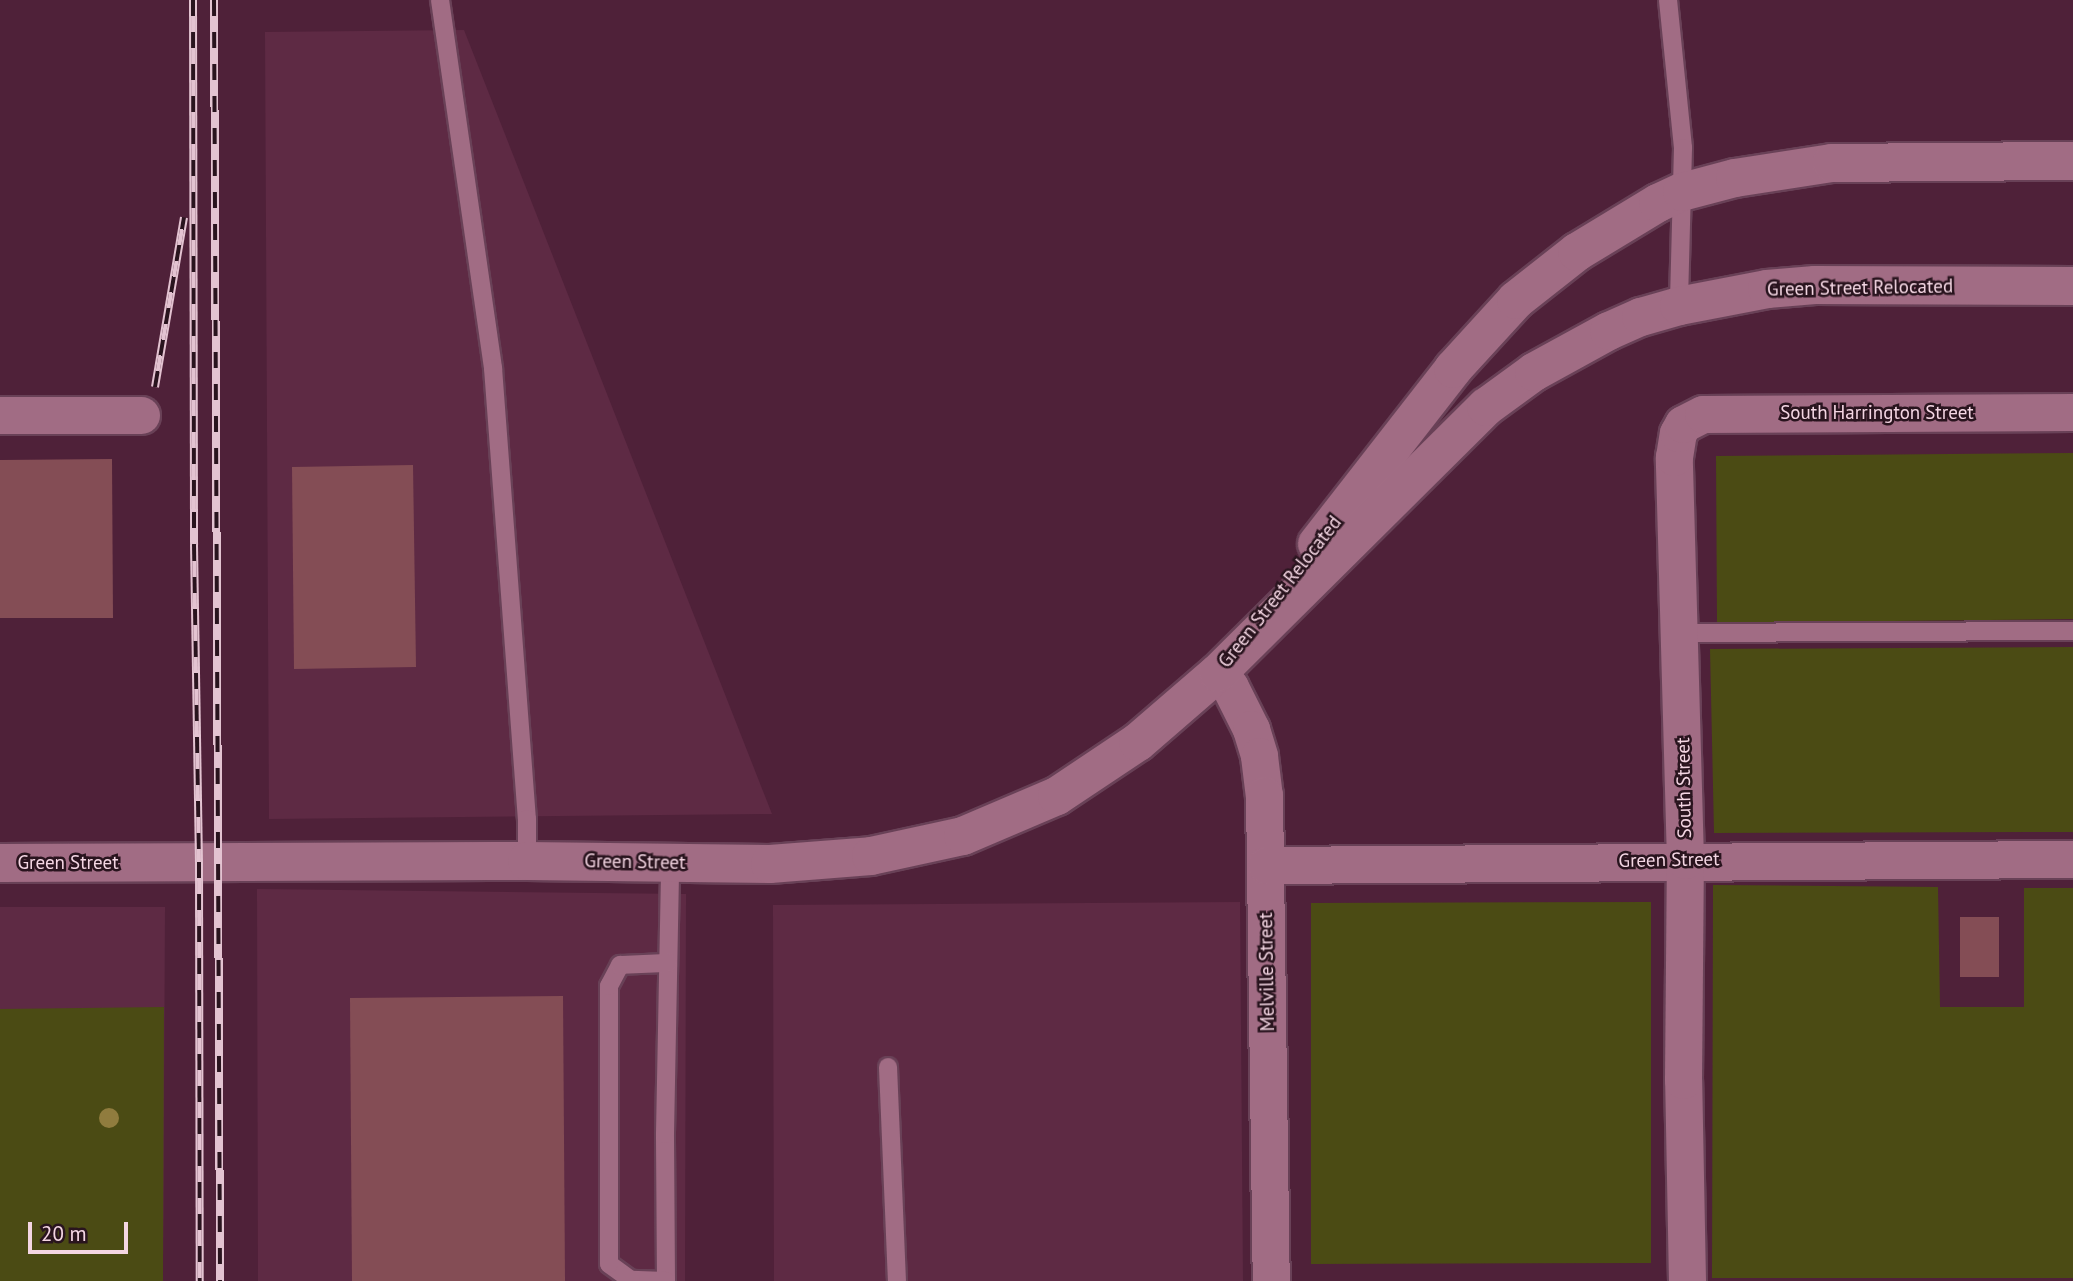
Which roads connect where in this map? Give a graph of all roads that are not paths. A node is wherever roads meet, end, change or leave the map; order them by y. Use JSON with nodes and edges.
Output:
{"nodes":[{"id":1,"x":440,"y":0,"type":"edge"},
{"id":2,"x":1668,"y":0,"type":"edge"},
{"id":3,"x":2073,"y":161,"type":"edge"},
{"id":4,"x":1682,"y":192,"type":"junction"},
{"id":5,"x":2073,"y":286,"type":"edge"},
{"id":6,"x":1679,"y":306,"type":"junction"},
{"id":7,"x":2073,"y":412,"type":"edge"},
{"id":8,"x":0,"y":415,"type":"edge"},
{"id":9,"x":141,"y":415,"type":"dead end"},
{"id":10,"x":1683,"y":424,"type":"joint"},
{"id":11,"x":2073,"y":631,"type":"edge"},
{"id":12,"x":1681,"y":633,"type":"junction"},
{"id":13,"x":1218,"y":673,"type":"junction"},
{"id":14,"x":2073,"y":859,"type":"edge"},
{"id":15,"x":1685,"y":860,"type":"junction"},
{"id":16,"x":527,"y":861,"type":"junction"},
{"id":17,"x":670,"y":862,"type":"junction"},
{"id":18,"x":0,"y":863,"type":"edge"},
{"id":19,"x":1266,"y":865,"type":"junction"},
{"id":20,"x":668,"y":963,"type":"junction"},
{"id":21,"x":888,"y":1067,"type":"dead end"},
{"id":22,"x":666,"y":1281,"type":"edge"},
{"id":23,"x":897,"y":1281,"type":"edge"},
{"id":24,"x":1271,"y":1281,"type":"edge"},
{"id":25,"x":1687,"y":1281,"type":"edge"}],
"edges":[{"from":1,"to":16,"type":"lane"},
{"from":2,"to":4,"type":"lane"},
{"from":3,"to":4,"type":"street","name":"Green Street Relocated"},
{"from":4,"to":6,"type":"lane"},
{"from":4,"to":13,"type":"street","name":"Green Street Relocated"},
{"from":5,"to":6,"type":"street","name":"Green Street Relocated"},
{"from":6,"to":13,"type":"street","name":"Green Street Relocated"},
{"from":7,"to":10,"type":"street","name":"South Harrington Street"},
{"from":8,"to":9,"type":"street"},
{"from":10,"to":12,"type":"street","name":"South Street"},
{"from":11,"to":12,"type":"lane"},
{"from":12,"to":15,"type":"street","name":"South Street"},
{"from":13,"to":17,"type":"street","name":"Green Street"},
{"from":13,"to":19,"type":"street","name":"Melville Street"},
{"from":14,"to":15,"type":"street","name":"Green Street"},
{"from":15,"to":19,"type":"street","name":"Green Street"},
{"from":15,"to":25,"type":"street","name":"South Street"},
{"from":16,"to":17,"type":"street","name":"Green Street"},
{"from":16,"to":18,"type":"street","name":"Green Street"},
{"from":17,"to":20,"type":"lane"},
{"from":19,"to":24,"type":"street","name":"Melville Street"},
{"from":20,"to":22,"type":"lane"},
{"from":20,"to":22,"type":"lane"},
{"from":21,"to":23,"type":"lane"}]}
